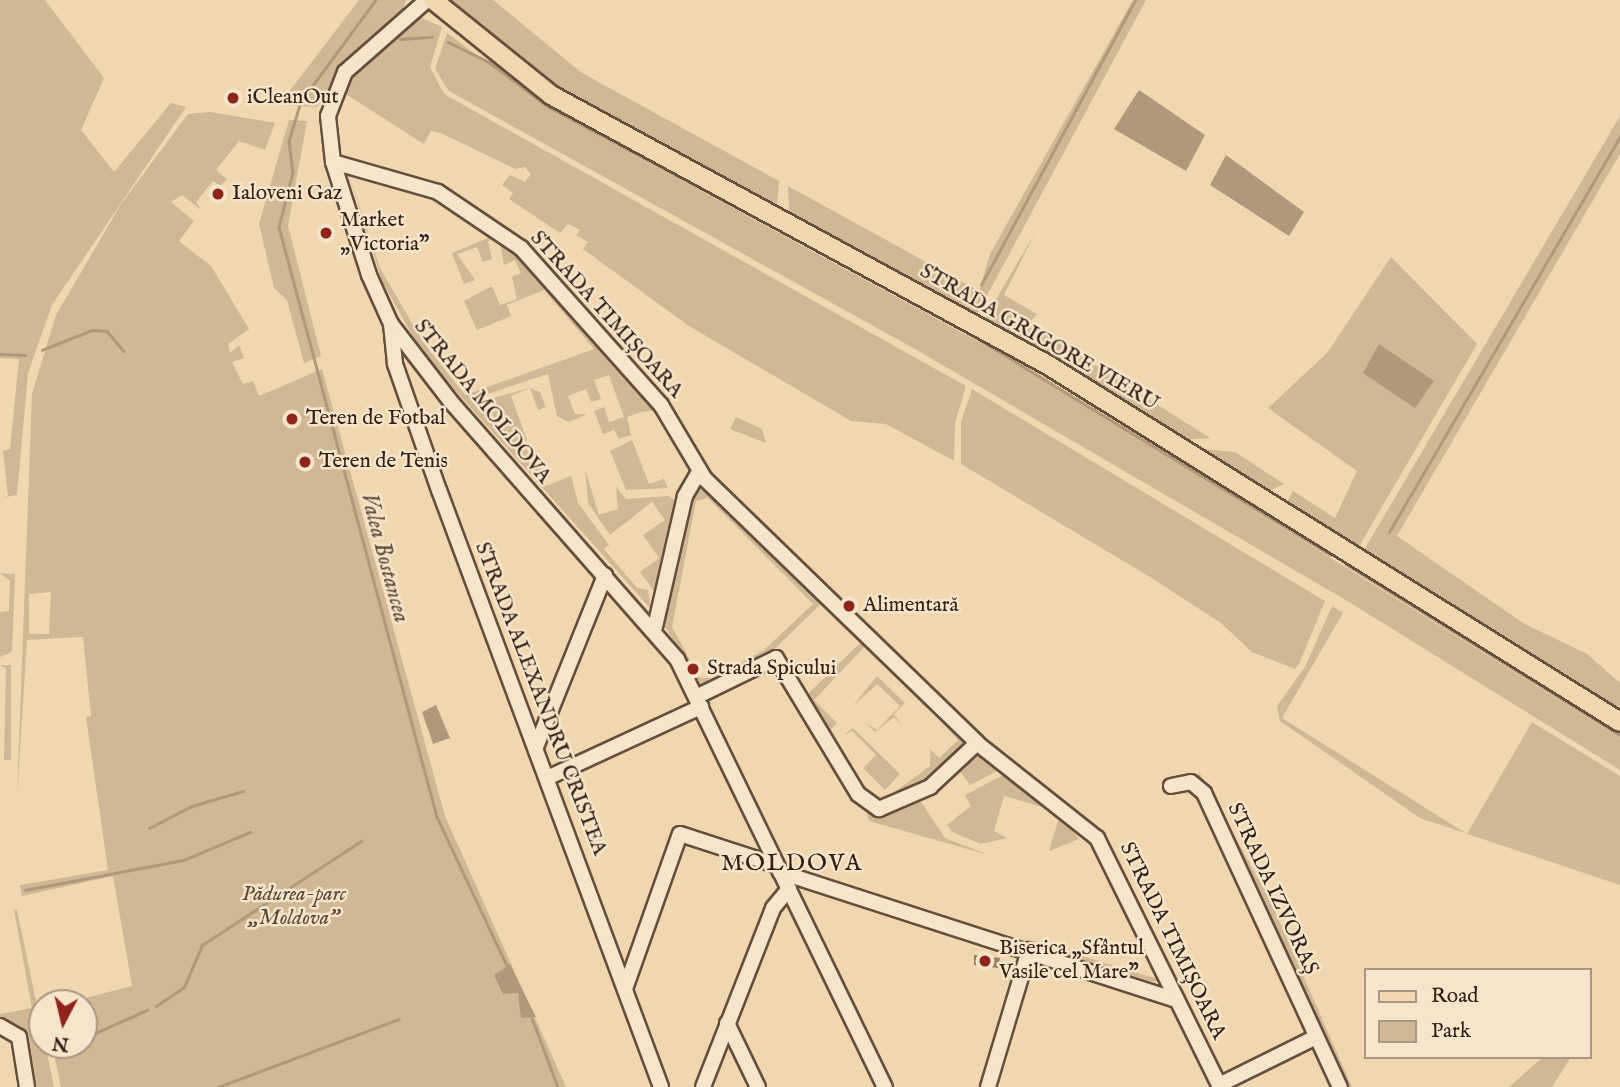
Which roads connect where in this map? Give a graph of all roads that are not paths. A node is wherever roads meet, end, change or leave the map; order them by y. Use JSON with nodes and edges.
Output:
{"nodes":[{"id":1,"x":427,"y":0,"type":"edge"},
{"id":2,"x":433,"y":0,"type":"edge"},
{"id":3,"x":334,"y":162,"type":"junction"},
{"id":4,"x":391,"y":324,"type":"junction"},
{"id":5,"x":699,"y":472,"type":"junction"},
{"id":6,"x":606,"y":575,"type":"junction"},
{"id":7,"x":655,"y":627,"type":"junction"},
{"id":8,"x":698,"y":702,"type":"junction"},
{"id":9,"x":1620,"y":722,"type":"edge"},
{"id":10,"x":976,"y":743,"type":"junction"},
{"id":11,"x":536,"y":747,"type":"junction"},
{"id":12,"x":547,"y":778,"type":"junction"},
{"id":13,"x":1171,"y":786,"type":"dead end"},
{"id":14,"x":778,"y":869,"type":"junction"},
{"id":15,"x":789,"y":889,"type":"junction"},
{"id":16,"x":1029,"y":950,"type":"junction"},
{"id":17,"x":625,"y":989,"type":"junction"},
{"id":18,"x":1177,"y":1000,"type":"junction"},
{"id":19,"x":727,"y":1023,"type":"junction"},
{"id":20,"x":0,"y":1026,"type":"edge"},
{"id":21,"x":1316,"y":1037,"type":"junction"},
{"id":22,"x":1219,"y":1086,"type":"edge"},
{"id":23,"x":27,"y":1087,"type":"edge"},
{"id":24,"x":661,"y":1087,"type":"edge"},
{"id":25,"x":703,"y":1087,"type":"edge"},
{"id":26,"x":758,"y":1087,"type":"edge"},
{"id":27,"x":885,"y":1087,"type":"edge"},
{"id":28,"x":988,"y":1087,"type":"edge"},
{"id":29,"x":1340,"y":1087,"type":"edge"}],
"edges":[{"from":1,"to":3,"type":"street","name":"STRADA MOLDOVA"},
{"from":2,"to":9,"type":"main road","name":"STRADA GRIGORE VIERU"},
{"from":3,"to":4,"type":"street","name":"STRADA MOLDOVA"},
{"from":3,"to":5,"type":"street","name":"STRADA TIMIȘOARA"},
{"from":4,"to":6,"type":"street","name":"STRADA MOLDOVA"},
{"from":4,"to":11,"type":"street","name":"STRADA ALEXANDRU CRISTEA"},
{"from":5,"to":7,"type":"street"},
{"from":5,"to":10,"type":"street","name":"STRADA TIMIȘOARA"},
{"from":6,"to":7,"type":"street","name":"STRADA MOLDOVA"},
{"from":6,"to":11,"type":"street"},
{"from":7,"to":8,"type":"street","name":"STRADA MOLDOVA"},
{"from":8,"to":10,"type":"street"},
{"from":8,"to":12,"type":"street"},
{"from":8,"to":14,"type":"street","name":"STRADA MOLDOVA"},
{"from":10,"to":18,"type":"street","name":"STRADA TIMIȘOARA"},
{"from":11,"to":12,"type":"street","name":"STRADA ALEXANDRU CRISTEA"},
{"from":12,"to":17,"type":"street","name":"STRADA ALEXANDRU CRISTEA"},
{"from":13,"to":21,"type":"street","name":"STRADA IZVORAȘ"},
{"from":14,"to":15,"type":"street","name":"STRADA MOLDOVA"},
{"from":14,"to":16,"type":"street"},
{"from":14,"to":17,"type":"street"},
{"from":15,"to":19,"type":"street"},
{"from":15,"to":27,"type":"street","name":"STRADA MOLDOVA"},
{"from":16,"to":18,"type":"street"},
{"from":16,"to":28,"type":"street"},
{"from":17,"to":24,"type":"street","name":"STRADA ALEXANDRU CRISTEA"},
{"from":18,"to":22,"type":"street","name":"STRADA TIMIȘOARA"},
{"from":19,"to":25,"type":"street"},
{"from":19,"to":26,"type":"street"},
{"from":20,"to":23,"type":"street"},
{"from":21,"to":22,"type":"street"},
{"from":21,"to":29,"type":"street","name":"STRADA IZVORAȘ"}]}
